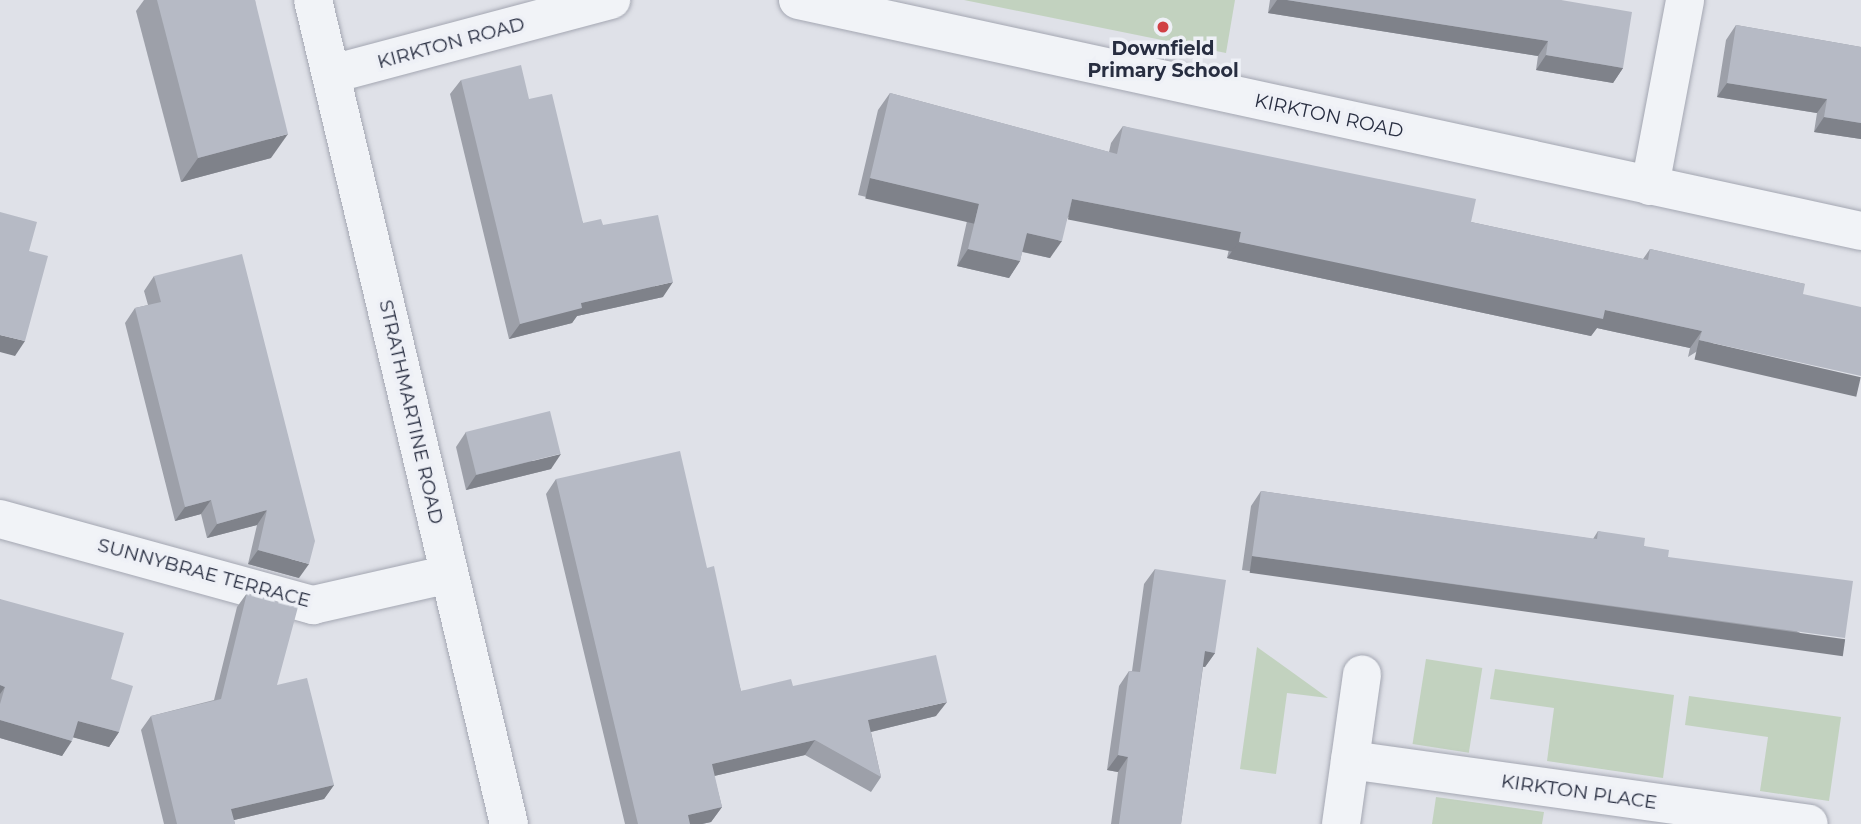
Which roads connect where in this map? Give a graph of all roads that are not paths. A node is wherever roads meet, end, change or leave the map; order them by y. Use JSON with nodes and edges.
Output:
{"nodes":[{"id":1,"x":313,"y":0,"type":"edge"},
{"id":2,"x":611,"y":0,"type":"edge"},
{"id":3,"x":798,"y":0,"type":"edge"},
{"id":4,"x":1685,"y":0,"type":"edge"},
{"id":5,"x":332,"y":74,"type":"junction"},
{"id":6,"x":1650,"y":186,"type":"junction"},
{"id":7,"x":1861,"y":231,"type":"edge"},
{"id":8,"x":0,"y":519,"type":"edge"},
{"id":9,"x":449,"y":573,"type":"junction"},
{"id":10,"x":1362,"y":674,"type":"dead end"},
{"id":11,"x":1350,"y":760,"type":"junction"},
{"id":12,"x":509,"y":824,"type":"edge"},
{"id":13,"x":1341,"y":824,"type":"edge"},
{"id":14,"x":1809,"y":824,"type":"edge"}],
"edges":[{"from":1,"to":5,"type":"street","name":"STRATHMARTINE ROAD"},
{"from":2,"to":5,"type":"street","name":"KIRKTON ROAD"},
{"from":3,"to":6,"type":"street","name":"KIRKTON ROAD"},
{"from":4,"to":6,"type":"street"},
{"from":5,"to":9,"type":"street","name":"STRATHMARTINE ROAD"},
{"from":6,"to":7,"type":"street","name":"KIRKTON ROAD"},
{"from":8,"to":9,"type":"street","name":"SUNNYBRAE TERRACE"},
{"from":9,"to":12,"type":"street","name":"STRATHMARTINE ROAD"},
{"from":10,"to":11,"type":"street"},
{"from":11,"to":13,"type":"street"},
{"from":11,"to":14,"type":"street","name":"KIRKTON PLACE"}]}
